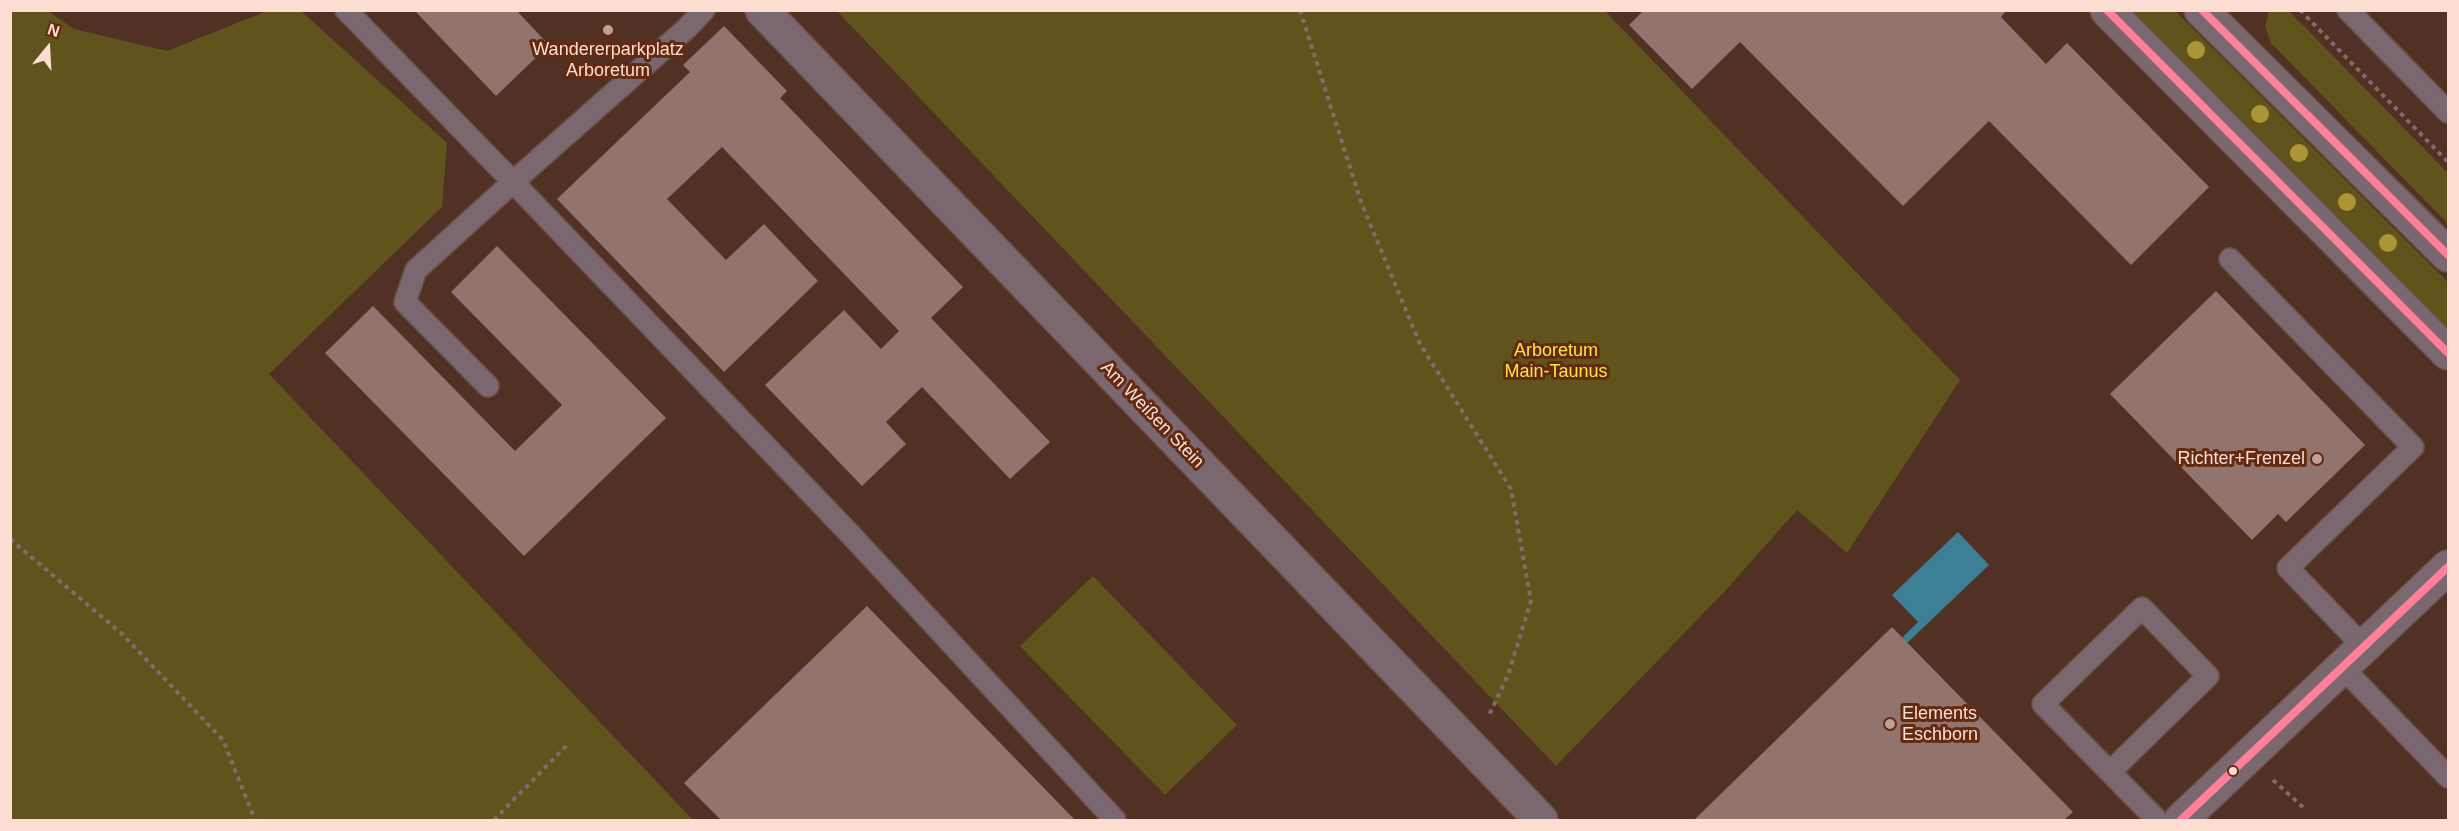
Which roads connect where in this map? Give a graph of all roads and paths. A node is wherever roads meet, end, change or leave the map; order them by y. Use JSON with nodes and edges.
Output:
{"nodes":[{"id":1,"x":346,"y":10,"type":"edge"},
{"id":2,"x":704,"y":10,"type":"edge"},
{"id":3,"x":762,"y":10,"type":"edge"},
{"id":4,"x":1300,"y":10,"type":"edge"},
{"id":5,"x":2107,"y":10,"type":"edge"},
{"id":6,"x":2300,"y":10,"type":"edge"},
{"id":7,"x":2348,"y":10,"type":"edge"},
{"id":8,"x":2210,"y":13,"type":"edge"},
{"id":9,"x":2448,"y":112,"type":"edge"},
{"id":10,"x":2448,"y":162,"type":"edge"},
{"id":11,"x":513,"y":182,"type":"junction"},
{"id":12,"x":2448,"y":255,"type":"edge"},
{"id":13,"x":2230,"y":259,"type":"dead end"},
{"id":14,"x":2448,"y":353,"type":"edge"},
{"id":15,"x":488,"y":386,"type":"dead end"},
{"id":16,"x":10,"y":539,"type":"edge"},
{"id":17,"x":2448,"y":567,"type":"edge"},
{"id":18,"x":2353,"y":657,"type":"junction"},
{"id":19,"x":569,"y":743,"type":"dead end"},
{"id":20,"x":1473,"y":749,"type":"junction"},
{"id":21,"x":2110,"y":772,"type":"junction"},
{"id":22,"x":2448,"y":777,"type":"edge"},
{"id":23,"x":255,"y":820,"type":"edge"},
{"id":24,"x":494,"y":820,"type":"edge"},
{"id":25,"x":1115,"y":820,"type":"edge"},
{"id":26,"x":1541,"y":820,"type":"edge"},
{"id":27,"x":2157,"y":820,"type":"edge"},
{"id":28,"x":2181,"y":820,"type":"edge"}],
"edges":[{"from":1,"to":11,"type":"lane"},
{"from":2,"to":11,"type":"lane"},
{"from":3,"to":20,"type":"street","name":"Am Weißen Stein"},
{"from":4,"to":20,"type":"path"},
{"from":5,"to":14,"type":"street"},
{"from":6,"to":10,"type":"path"},
{"from":7,"to":9,"type":"lane"},
{"from":8,"to":12,"type":"street"},
{"from":11,"to":15,"type":"lane"},
{"from":11,"to":25,"type":"lane"},
{"from":13,"to":18,"type":"lane"},
{"from":16,"to":23,"type":"path"},
{"from":17,"to":18,"type":"street"},
{"from":18,"to":22,"type":"lane"},
{"from":18,"to":28,"type":"street"},
{"from":19,"to":24,"type":"path"},
{"from":20,"to":26,"type":"street","name":"Am Weißen Stein"},
{"from":21,"to":21,"type":"lane"},
{"from":21,"to":27,"type":"lane"}]}
